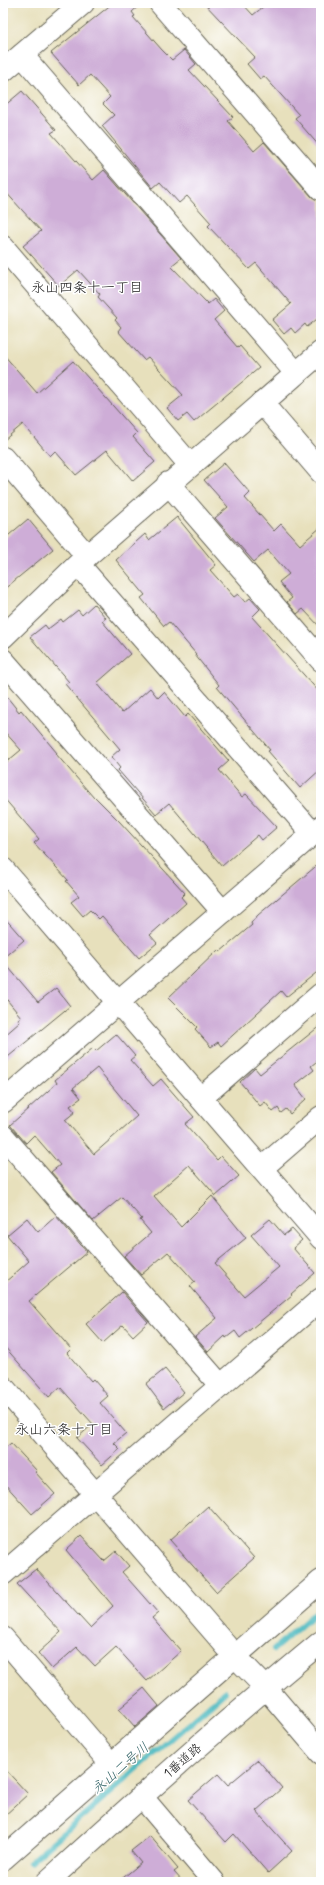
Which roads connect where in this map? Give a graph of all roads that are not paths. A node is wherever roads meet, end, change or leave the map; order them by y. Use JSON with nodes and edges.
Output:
{"nodes":[{"id":1,"x":83,"y":3,"type":"edge"},
{"id":2,"x":160,"y":3,"type":"edge"},
{"id":3,"x":22,"y":55,"type":"junction"},
{"id":4,"x":3,"y":71,"type":"edge"},
{"id":5,"x":321,"y":189,"type":"edge"},
{"id":6,"x":3,"y":247,"type":"edge"},
{"id":7,"x":321,"y":352,"type":"edge"},
{"id":8,"x":296,"y":373,"type":"junction"},
{"id":9,"x":262,"y":403,"type":"junction"},
{"id":10,"x":3,"y":458,"type":"edge"},
{"id":11,"x":190,"y":465,"type":"junction"},
{"id":12,"x":321,"y":472,"type":"edge"},
{"id":13,"x":168,"y":483,"type":"junction"},
{"id":14,"x":83,"y":560,"type":"junction"},
{"id":15,"x":3,"y":637,"type":"edge"},
{"id":16,"x":3,"y":660,"type":"edge"},
{"id":17,"x":321,"y":660,"type":"edge"},
{"id":18,"x":317,"y":831,"type":"edge"},
{"id":19,"x":3,"y":869,"type":"edge"},
{"id":20,"x":223,"y":912,"type":"junction"},
{"id":21,"x":321,"y":994,"type":"edge"},
{"id":22,"x":118,"y":1003,"type":"junction"},
{"id":23,"x":201,"y":1098,"type":"junction"},
{"id":24,"x":3,"y":1102,"type":"edge"},
{"id":25,"x":321,"y":1118,"type":"edge"},
{"id":26,"x":3,"y":1136,"type":"edge"},
{"id":27,"x":262,"y":1168,"type":"junction"},
{"id":28,"x":321,"y":1238,"type":"edge"},
{"id":29,"x":321,"y":1299,"type":"edge"},
{"id":30,"x":221,"y":1386,"type":"junction"},
{"id":31,"x":3,"y":1387,"type":"edge"},
{"id":32,"x":95,"y":1493,"type":"junction"},
{"id":33,"x":3,"y":1574,"type":"edge"},
{"id":34,"x":321,"y":1580,"type":"edge"},
{"id":35,"x":3,"y":1638,"type":"edge"},
{"id":36,"x":321,"y":1642,"type":"edge"},
{"id":37,"x":234,"y":1655,"type":"junction"},
{"id":38,"x":265,"y":1687,"type":"junction"},
{"id":39,"x":321,"y":1753,"type":"edge"},
{"id":40,"x":112,"y":1765,"type":"junction"},
{"id":41,"x":141,"y":1796,"type":"junction"},
{"id":42,"x":3,"y":1859,"type":"edge"},
{"id":43,"x":47,"y":1882,"type":"edge"},
{"id":44,"x":214,"y":1882,"type":"edge"}],
"edges":[{"from":1,"to":3,"type":"street"},
{"from":2,"to":5,"type":"street"},
{"from":3,"to":4,"type":"street"},
{"from":3,"to":8,"type":"street"},
{"from":6,"to":11,"type":"street"},
{"from":7,"to":8,"type":"street"},
{"from":8,"to":9,"type":"street"},
{"from":9,"to":11,"type":"street"},
{"from":9,"to":12,"type":"street"},
{"from":10,"to":14,"type":"street"},
{"from":11,"to":13,"type":"street"},
{"from":13,"to":14,"type":"street"},
{"from":13,"to":17,"type":"street"},
{"from":14,"to":15,"type":"street"},
{"from":14,"to":18,"type":"street"},
{"from":16,"to":20,"type":"street"},
{"from":18,"to":20,"type":"street"},
{"from":19,"to":22,"type":"street"},
{"from":20,"to":22,"type":"street"},
{"from":21,"to":23,"type":"street"},
{"from":22,"to":23,"type":"street"},
{"from":22,"to":24,"type":"street"},
{"from":23,"to":27,"type":"street"},
{"from":25,"to":27,"type":"street"},
{"from":26,"to":30,"type":"street"},
{"from":27,"to":28,"type":"street"},
{"from":29,"to":30,"type":"street"},
{"from":30,"to":32,"type":"street"},
{"from":31,"to":32,"type":"street"},
{"from":32,"to":33,"type":"street"},
{"from":32,"to":37,"type":"street"},
{"from":34,"to":37,"type":"street"},
{"from":35,"to":40,"type":"street"},
{"from":36,"to":38,"type":"street","name":"1番道路"},
{"from":37,"to":38,"type":"street"},
{"from":37,"to":40,"type":"street"},
{"from":38,"to":39,"type":"street"},
{"from":38,"to":41,"type":"street","name":"1番道路"},
{"from":40,"to":42,"type":"street"},
{"from":41,"to":43,"type":"street","name":"1番道路"},
{"from":41,"to":44,"type":"street"}]}
